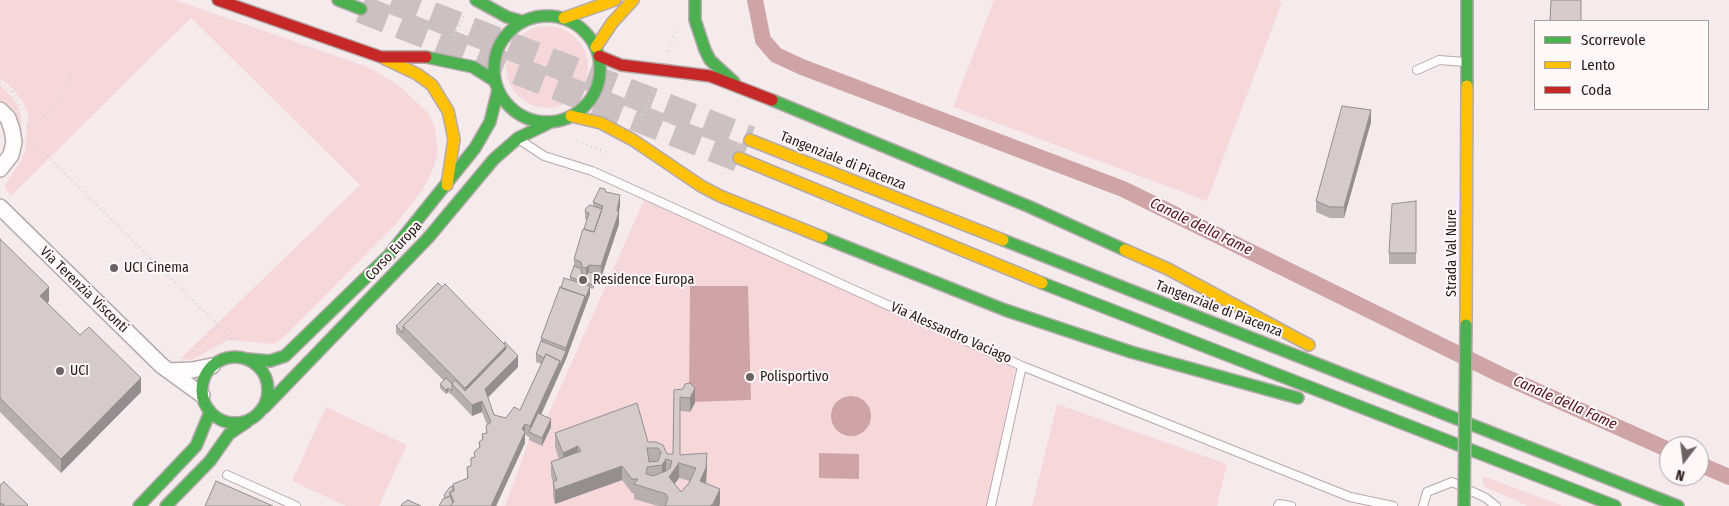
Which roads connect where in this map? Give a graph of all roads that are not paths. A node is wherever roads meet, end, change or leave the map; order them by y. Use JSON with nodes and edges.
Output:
{"nodes":[{"id":1,"x":218,"y":0,"type":"edge"},
{"id":2,"x":338,"y":0,"type":"edge"},
{"id":3,"x":476,"y":0,"type":"edge"},
{"id":4,"x":615,"y":0,"type":"edge"},
{"id":5,"x":633,"y":0,"type":"edge"},
{"id":6,"x":694,"y":0,"type":"edge"},
{"id":7,"x":1467,"y":0,"type":"edge"},
{"id":8,"x":361,"y":9,"type":"tunnel mouth"},
{"id":9,"x":564,"y":18,"type":"junction"},
{"id":10,"x":521,"y":21,"type":"junction"},
{"id":11,"x":598,"y":52,"type":"junction"},
{"id":12,"x":381,"y":57,"type":"junction"},
{"id":13,"x":1467,"y":62,"type":"junction"},
{"id":14,"x":1417,"y":70,"type":"dead end"},
{"id":15,"x":496,"y":85,"type":"junction"},
{"id":16,"x":737,"y":85,"type":"junction"},
{"id":17,"x":0,"y":110,"type":"edge"},
{"id":18,"x":572,"y":116,"type":"junction"},
{"id":19,"x":551,"y":122,"type":"junction"},
{"id":20,"x":518,"y":138,"type":"junction"},
{"id":21,"x":750,"y":140,"type":"tunnel mouth"},
{"id":22,"x":739,"y":158,"type":"tunnel mouth"},
{"id":23,"x":0,"y":169,"type":"edge"},
{"id":24,"x":447,"y":185,"type":"junction"},
{"id":25,"x":0,"y":207,"type":"edge"},
{"id":26,"x":247,"y":359,"type":"junction"},
{"id":27,"x":212,"y":366,"type":"junction"},
{"id":28,"x":1022,"y":366,"type":"junction"},
{"id":29,"x":169,"y":371,"type":"junction"},
{"id":30,"x":202,"y":395,"type":"junction"},
{"id":31,"x":1416,"y":403,"type":"junction"},
{"id":32,"x":264,"y":408,"type":"junction"},
{"id":33,"x":210,"y":412,"type":"junction"},
{"id":34,"x":246,"y":422,"type":"junction"},
{"id":35,"x":1407,"y":425,"type":"junction"},
{"id":36,"x":227,"y":475,"type":"dead end"},
{"id":37,"x":1366,"y":503,"type":"edge"},
{"id":38,"x":139,"y":506,"type":"edge"},
{"id":39,"x":166,"y":506,"type":"edge"},
{"id":40,"x":296,"y":506,"type":"edge"},
{"id":41,"x":991,"y":506,"type":"edge"},
{"id":42,"x":1278,"y":506,"type":"edge"},
{"id":43,"x":1291,"y":506,"type":"edge"},
{"id":44,"x":1393,"y":506,"type":"edge"},
{"id":45,"x":1423,"y":506,"type":"edge"},
{"id":46,"x":1464,"y":506,"type":"edge"},
{"id":47,"x":1496,"y":506,"type":"edge"},
{"id":48,"x":1615,"y":506,"type":"edge"},
{"id":49,"x":1678,"y":506,"type":"edge"}],
"edges":[{"from":1,"to":12,"type":"main road"},
{"from":2,"to":8,"type":"main road"},
{"from":3,"to":10,"type":"main road"},
{"from":4,"to":9,"type":"main road"},
{"from":5,"to":11,"type":"main road"},
{"from":6,"to":16,"type":"main road"},
{"from":7,"to":13,"type":"main road","name":"Strada Val Nure"},
{"from":9,"to":10,"type":"main road"},
{"from":9,"to":11,"type":"main road"},
{"from":10,"to":15,"type":"main road"},
{"from":11,"to":16,"type":"main road"},
{"from":11,"to":18,"type":"main road"},
{"from":12,"to":15,"type":"main road"},
{"from":12,"to":24,"type":"main road"},
{"from":13,"to":14,"type":"lane"},
{"from":13,"to":46,"type":"main road","name":"Strada Val Nure","bridge":true},
{"from":15,"to":19,"type":"main road"},
{"from":15,"to":24,"type":"main road","name":"Corso Europa"},
{"from":16,"to":31,"type":"main road"},
{"from":17,"to":23,"type":"street"},
{"from":18,"to":19,"type":"main road"},
{"from":18,"to":35,"type":"main road"},
{"from":19,"to":20,"type":"main road","name":"Corso Europa"},
{"from":20,"to":28,"type":"lane","name":"Via Alessandro Vaciago"},
{"from":20,"to":32,"type":"main road","name":"Corso Europa"},
{"from":21,"to":31,"type":"main road","name":"Tangenziale di Piacenza"},
{"from":22,"to":35,"type":"main road"},
{"from":24,"to":26,"type":"main road","name":"Corso Europa"},
{"from":25,"to":29,"type":"street","name":"Via Terenzia Visconti"},
{"from":26,"to":27,"type":"main road"},
{"from":26,"to":32,"type":"main road"},
{"from":27,"to":29,"type":"street"},
{"from":27,"to":30,"type":"main road"},
{"from":28,"to":37,"type":"lane","name":"Via Alessandro Vaciago"},
{"from":28,"to":41,"type":"lane"},
{"from":29,"to":30,"type":"street","name":"Via Terenzia Visconti"},
{"from":30,"to":33,"type":"main road"},
{"from":31,"to":49,"type":"main road","name":"Tangenziale di Piacenza"},
{"from":32,"to":34,"type":"main road"},
{"from":33,"to":34,"type":"main road"},
{"from":33,"to":38,"type":"main road"},
{"from":34,"to":39,"type":"main road"},
{"from":35,"to":48,"type":"main road"},
{"from":36,"to":40,"type":"lane"},
{"from":37,"to":44,"type":"lane","name":"Via Alessandro Vaciago"},
{"from":42,"to":43,"type":"lane"},
{"from":45,"to":47,"type":"lane"}]}
